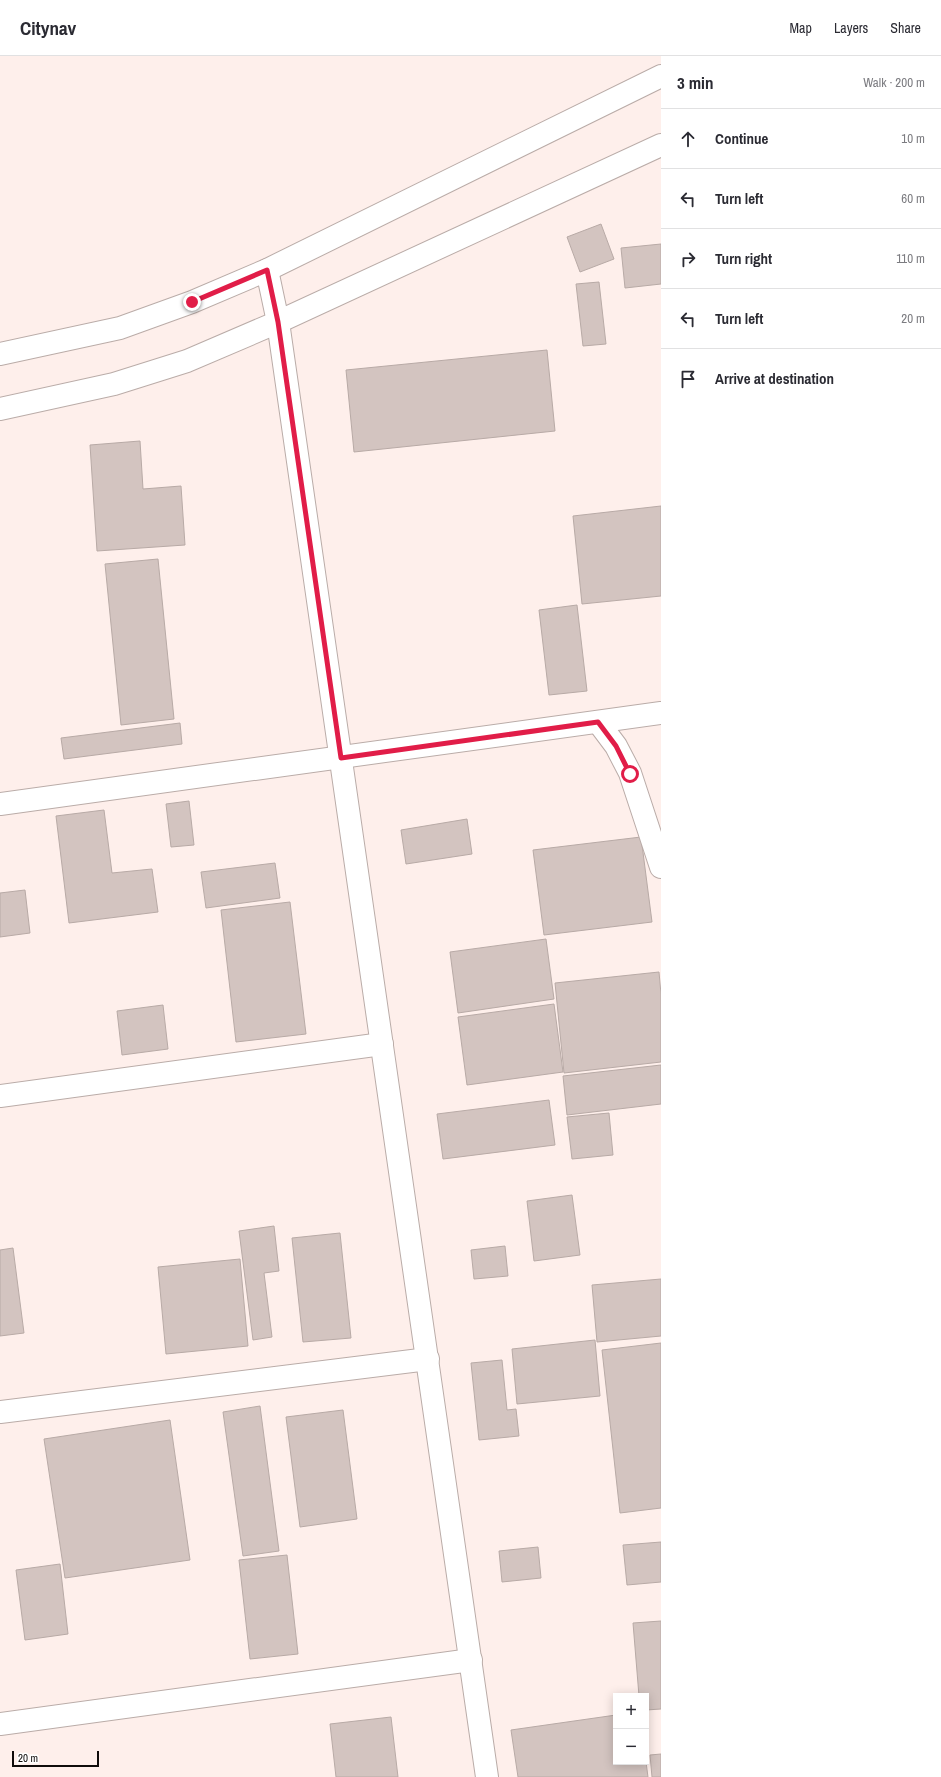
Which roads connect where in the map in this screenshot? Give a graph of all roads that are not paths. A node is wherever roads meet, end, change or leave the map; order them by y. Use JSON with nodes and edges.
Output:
{"nodes":[{"id":1,"x":661,"y":76,"type":"edge"},
{"id":2,"x":661,"y":145,"type":"edge"},
{"id":3,"x":267,"y":270,"type":"junction"},
{"id":4,"x":278,"y":322,"type":"junction"},
{"id":5,"x":0,"y":354,"type":"edge"},
{"id":6,"x":0,"y":409,"type":"edge"},
{"id":7,"x":661,"y":713,"type":"edge"},
{"id":8,"x":598,"y":722,"type":"junction"},
{"id":9,"x":341,"y":758,"type":"junction"},
{"id":10,"x":0,"y":804,"type":"edge"},
{"id":11,"x":661,"y":868,"type":"edge"},
{"id":12,"x":382,"y":1044,"type":"junction"},
{"id":13,"x":0,"y":1096,"type":"edge"},
{"id":14,"x":428,"y":1359,"type":"junction"},
{"id":15,"x":0,"y":1412,"type":"edge"},
{"id":16,"x":471,"y":1660,"type":"junction"},
{"id":17,"x":0,"y":1724,"type":"edge"},
{"id":18,"x":488,"y":1777,"type":"edge"}],
"edges":[{"from":1,"to":3,"type":"street"},
{"from":2,"to":4,"type":"street"},
{"from":3,"to":4,"type":"street"},
{"from":3,"to":5,"type":"street"},
{"from":4,"to":6,"type":"street"},
{"from":4,"to":9,"type":"street"},
{"from":7,"to":8,"type":"street"},
{"from":8,"to":9,"type":"street"},
{"from":8,"to":11,"type":"street"},
{"from":9,"to":10,"type":"street"},
{"from":9,"to":12,"type":"street"},
{"from":12,"to":13,"type":"street"},
{"from":12,"to":14,"type":"street"},
{"from":14,"to":15,"type":"street"},
{"from":14,"to":16,"type":"street"},
{"from":16,"to":17,"type":"street"},
{"from":16,"to":18,"type":"street"}]}
